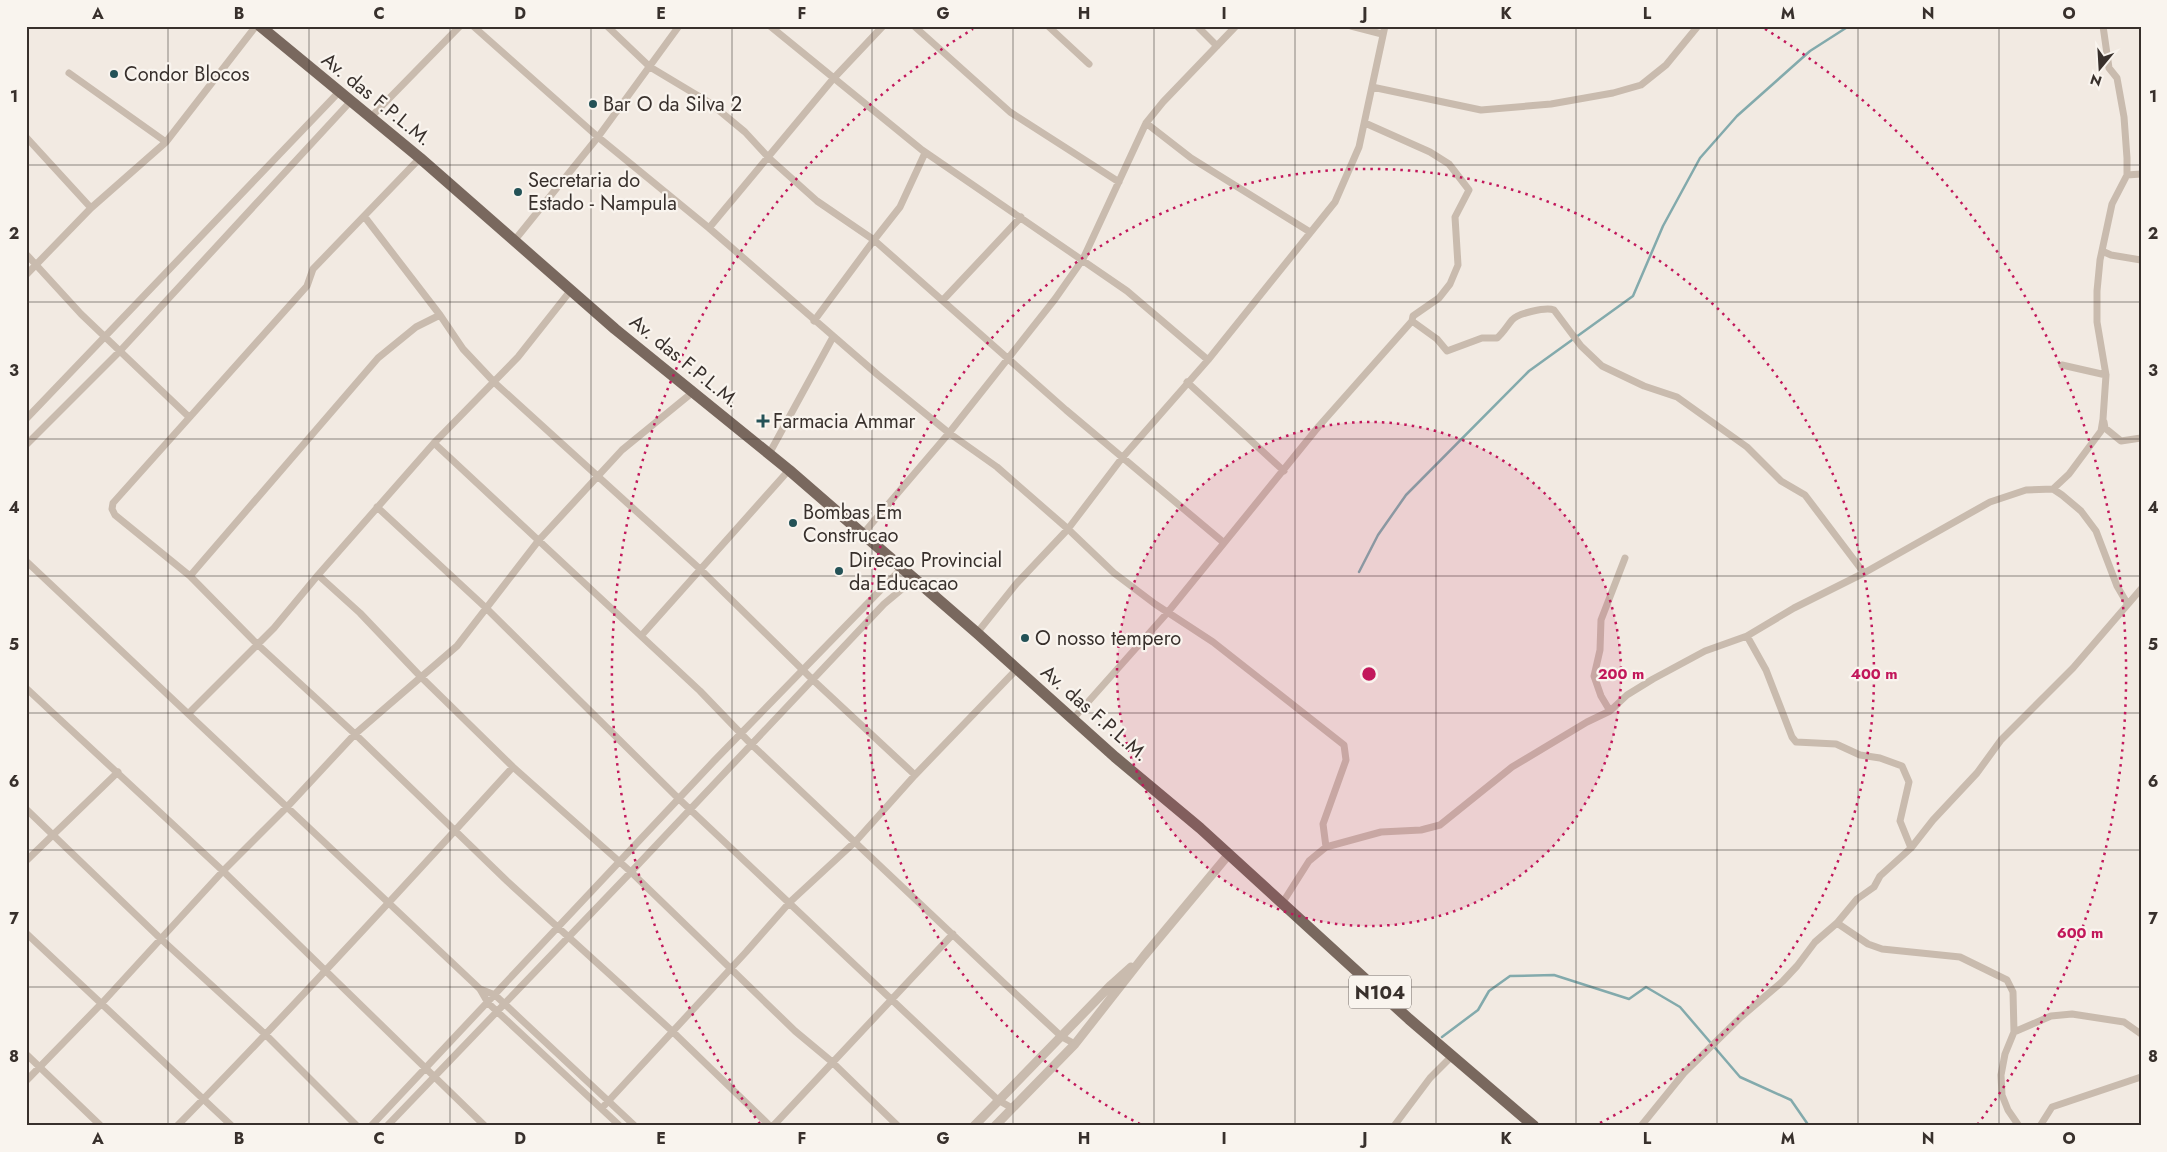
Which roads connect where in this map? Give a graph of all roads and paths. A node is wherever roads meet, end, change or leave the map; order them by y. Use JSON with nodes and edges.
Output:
{"nodes":[{"id":1,"x":258,"y":26,"type":"edge"},
{"id":2,"x":460,"y":26,"type":"edge"},
{"id":3,"x":473,"y":26,"type":"edge"},
{"id":4,"x":607,"y":26,"type":"edge"},
{"id":5,"x":679,"y":26,"type":"edge"},
{"id":6,"x":770,"y":26,"type":"edge"},
{"id":7,"x":883,"y":26,"type":"edge"},
{"id":8,"x":914,"y":26,"type":"edge"},
{"id":9,"x":1048,"y":26,"type":"edge"},
{"id":10,"x":1197,"y":26,"type":"edge"},
{"id":11,"x":1236,"y":26,"type":"edge"},
{"id":12,"x":1352,"y":26,"type":"edge"},
{"id":13,"x":1384,"y":26,"type":"edge"},
{"id":14,"x":1698,"y":26,"type":"edge"},
{"id":15,"x":2104,"y":26,"type":"edge"},
{"id":16,"x":1382,"y":34,"type":"junction"},
{"id":17,"x":1217,"y":46,"type":"junction"},
{"id":18,"x":1089,"y":64,"type":"dead end"},
{"id":19,"x":650,"y":67,"type":"junction"},
{"id":20,"x":69,"y":73,"type":"dead end"},
{"id":21,"x":833,"y":79,"type":"junction"},
{"id":22,"x":1372,"y":87,"type":"junction"},
{"id":23,"x":338,"y":92,"type":"junction"},
{"id":24,"x":350,"y":102,"type":"junction"},
{"id":25,"x":370,"y":118,"type":"junction"},
{"id":26,"x":1146,"y":123,"type":"junction"},
{"id":27,"x":1365,"y":123,"type":"junction"},
{"id":28,"x":26,"y":136,"type":"edge"},
{"id":29,"x":598,"y":137,"type":"junction"},
{"id":30,"x":166,"y":142,"type":"junction"},
{"id":31,"x":925,"y":152,"type":"junction"},
{"id":32,"x":420,"y":158,"type":"junction"},
{"id":33,"x":769,"y":158,"type":"junction"},
{"id":34,"x":2126,"y":174,"type":"junction"},
{"id":35,"x":2141,"y":174,"type":"edge"},
{"id":36,"x":1119,"y":182,"type":"junction"},
{"id":37,"x":91,"y":208,"type":"junction"},
{"id":38,"x":364,"y":216,"type":"junction"},
{"id":39,"x":1021,"y":217,"type":"junction"},
{"id":40,"x":709,"y":228,"type":"junction"},
{"id":41,"x":1310,"y":232,"type":"junction"},
{"id":42,"x":874,"y":240,"type":"junction"},
{"id":43,"x":514,"y":241,"type":"junction"},
{"id":44,"x":2102,"y":251,"type":"junction"},
{"id":45,"x":26,"y":254,"type":"edge"},
{"id":46,"x":1083,"y":259,"type":"junction"},
{"id":47,"x":2141,"y":260,"type":"edge"},
{"id":48,"x":37,"y":264,"type":"junction"},
{"id":49,"x":26,"y":275,"type":"edge"},
{"id":50,"x":571,"y":290,"type":"junction"},
{"id":51,"x":943,"y":300,"type":"junction"},
{"id":52,"x":440,"y":315,"type":"junction"},
{"id":53,"x":1412,"y":321,"type":"junction"},
{"id":54,"x":814,"y":322,"type":"junction"},
{"id":55,"x":105,"y":337,"type":"junction"},
{"id":56,"x":833,"y":337,"type":"junction"},
{"id":57,"x":120,"y":351,"type":"junction"},
{"id":58,"x":1008,"y":360,"type":"junction"},
{"id":59,"x":1208,"y":360,"type":"junction"},
{"id":60,"x":2062,"y":365,"type":"dead end"},
{"id":61,"x":2106,"y":375,"type":"junction"},
{"id":62,"x":1187,"y":382,"type":"junction"},
{"id":63,"x":495,"y":383,"type":"junction"},
{"id":64,"x":693,"y":392,"type":"junction"},
{"id":65,"x":189,"y":417,"type":"junction"},
{"id":66,"x":26,"y":419,"type":"edge"},
{"id":67,"x":2103,"y":419,"type":"junction"},
{"id":68,"x":949,"y":433,"type":"junction"},
{"id":69,"x":2141,"y":438,"type":"edge"},
{"id":70,"x":434,"y":443,"type":"junction"},
{"id":71,"x":26,"y":446,"type":"edge"},
{"id":72,"x":769,"y":454,"type":"junction"},
{"id":73,"x":1122,"y":458,"type":"junction"},
{"id":74,"x":789,"y":470,"type":"junction"},
{"id":75,"x":1284,"y":471,"type":"junction"},
{"id":76,"x":597,"y":476,"type":"junction"},
{"id":77,"x":2053,"y":489,"type":"junction"},
{"id":78,"x":377,"y":507,"type":"junction"},
{"id":79,"x":1068,"y":529,"type":"junction"},
{"id":80,"x":862,"y":535,"type":"junction"},
{"id":81,"x":539,"y":540,"type":"junction"},
{"id":82,"x":1223,"y":542,"type":"junction"},
{"id":83,"x":1625,"y":558,"type":"dead end"},
{"id":84,"x":26,"y":561,"type":"edge"},
{"id":85,"x":902,"y":568,"type":"junction"},
{"id":86,"x":700,"y":569,"type":"junction"},
{"id":87,"x":1864,"y":573,"type":"junction"},
{"id":88,"x":318,"y":575,"type":"junction"},
{"id":89,"x":190,"y":576,"type":"junction"},
{"id":90,"x":914,"y":579,"type":"junction"},
{"id":91,"x":2141,"y":589,"type":"edge"},
{"id":92,"x":2127,"y":603,"type":"junction"},
{"id":93,"x":485,"y":607,"type":"junction"},
{"id":94,"x":1168,"y":612,"type":"junction"},
{"id":95,"x":977,"y":633,"type":"junction"},
{"id":96,"x":641,"y":636,"type":"junction"},
{"id":97,"x":1747,"y":636,"type":"junction"},
{"id":98,"x":257,"y":644,"type":"junction"},
{"id":99,"x":1017,"y":669,"type":"junction"},
{"id":100,"x":803,"y":670,"type":"junction"},
{"id":101,"x":420,"y":676,"type":"junction"},
{"id":102,"x":813,"y":680,"type":"junction"},
{"id":103,"x":26,"y":688,"type":"edge"},
{"id":104,"x":1610,"y":712,"type":"junction"},
{"id":105,"x":189,"y":713,"type":"junction"},
{"id":106,"x":1072,"y":720,"type":"junction"},
{"id":107,"x":355,"y":734,"type":"junction"},
{"id":108,"x":741,"y":734,"type":"junction"},
{"id":109,"x":751,"y":744,"type":"junction"},
{"id":110,"x":513,"y":767,"type":"junction"},
{"id":111,"x":118,"y":772,"type":"junction"},
{"id":112,"x":915,"y":775,"type":"junction"},
{"id":113,"x":680,"y":799,"type":"junction"},
{"id":114,"x":288,"y":806,"type":"junction"},
{"id":115,"x":26,"y":809,"type":"edge"},
{"id":116,"x":690,"y":809,"type":"junction"},
{"id":117,"x":455,"y":830,"type":"junction"},
{"id":118,"x":52,"y":834,"type":"junction"},
{"id":119,"x":856,"y":841,"type":"junction"},
{"id":120,"x":1326,"y":847,"type":"junction"},
{"id":121,"x":1911,"y":848,"type":"junction"},
{"id":122,"x":1230,"y":854,"type":"junction"},
{"id":123,"x":26,"y":861,"type":"edge"},
{"id":124,"x":620,"y":863,"type":"junction"},
{"id":125,"x":223,"y":871,"type":"junction"},
{"id":126,"x":631,"y":872,"type":"junction"},
{"id":127,"x":388,"y":901,"type":"junction"},
{"id":128,"x":790,"y":902,"type":"junction"},
{"id":129,"x":1283,"y":902,"type":"junction"},
{"id":130,"x":1837,"y":923,"type":"junction"},
{"id":131,"x":560,"y":928,"type":"junction"},
{"id":132,"x":26,"y":933,"type":"edge"},
{"id":133,"x":953,"y":934,"type":"junction"},
{"id":134,"x":569,"y":936,"type":"junction"},
{"id":135,"x":161,"y":938,"type":"junction"},
{"id":136,"x":1144,"y":956,"type":"junction"},
{"id":137,"x":732,"y":968,"type":"junction"},
{"id":138,"x":325,"y":970,"type":"junction"},
{"id":139,"x":480,"y":989,"type":"junction"},
{"id":140,"x":495,"y":995,"type":"junction"},
{"id":141,"x":891,"y":998,"type":"junction"},
{"id":142,"x":102,"y":1003,"type":"junction"},
{"id":143,"x":488,"y":1003,"type":"junction"},
{"id":144,"x":504,"y":1003,"type":"junction"},
{"id":145,"x":497,"y":1011,"type":"junction"},
{"id":146,"x":672,"y":1031,"type":"junction"},
{"id":147,"x":2014,"y":1032,"type":"junction"},
{"id":148,"x":2141,"y":1034,"type":"edge"},
{"id":149,"x":266,"y":1035,"type":"junction"},
{"id":150,"x":1062,"y":1037,"type":"junction"},
{"id":151,"x":1075,"y":1044,"type":"junction"},
{"id":152,"x":26,"y":1054,"type":"edge"},
{"id":153,"x":1452,"y":1056,"type":"junction"},
{"id":154,"x":831,"y":1061,"type":"junction"},
{"id":155,"x":39,"y":1067,"type":"junction"},
{"id":156,"x":425,"y":1069,"type":"junction"},
{"id":157,"x":2141,"y":1076,"type":"edge"},
{"id":158,"x":434,"y":1078,"type":"junction"},
{"id":159,"x":26,"y":1081,"type":"edge"},
{"id":160,"x":204,"y":1099,"type":"junction"},
{"id":161,"x":998,"y":1100,"type":"junction"},
{"id":162,"x":609,"y":1101,"type":"junction"},
{"id":163,"x":602,"y":1108,"type":"junction"},
{"id":164,"x":1012,"y":1108,"type":"junction"},
{"id":165,"x":101,"y":1126,"type":"edge"},
{"id":166,"x":177,"y":1126,"type":"edge"},
{"id":167,"x":232,"y":1126,"type":"edge"},
{"id":168,"x":357,"y":1126,"type":"edge"},
{"id":169,"x":370,"y":1126,"type":"edge"},
{"id":170,"x":387,"y":1126,"type":"edge"},
{"id":171,"x":485,"y":1126,"type":"edge"},
{"id":172,"x":620,"y":1126,"type":"edge"},
{"id":173,"x":635,"y":1126,"type":"edge"},
{"id":174,"x":771,"y":1126,"type":"edge"},
{"id":175,"x":898,"y":1126,"type":"edge"},
{"id":176,"x":974,"y":1126,"type":"edge"},
{"id":177,"x":994,"y":1126,"type":"edge"},
{"id":178,"x":1394,"y":1126,"type":"edge"},
{"id":179,"x":1534,"y":1126,"type":"edge"},
{"id":180,"x":1641,"y":1126,"type":"edge"},
{"id":181,"x":2019,"y":1126,"type":"edge"},
{"id":182,"x":2040,"y":1126,"type":"edge"}],
"edges":[{"from":1,"to":23,"type":"main road","name":"Av. das F.P.L.M.","number":"N104"},
{"from":1,"to":30,"type":"street"},
{"from":2,"to":25,"type":"street"},
{"from":3,"to":29,"type":"street"},
{"from":4,"to":19,"type":"street"},
{"from":5,"to":19,"type":"street"},
{"from":6,"to":21,"type":"street"},
{"from":7,"to":21,"type":"street"},
{"from":8,"to":36,"type":"street"},
{"from":9,"to":18,"type":"street"},
{"from":10,"to":17,"type":"street"},
{"from":11,"to":17,"type":"street"},
{"from":12,"to":16,"type":"street"},
{"from":13,"to":16,"type":"street"},
{"from":14,"to":22,"type":"street"},
{"from":15,"to":34,"type":"street"},
{"from":16,"to":22,"type":"street"},
{"from":17,"to":26,"type":"street"},
{"from":19,"to":29,"type":"street"},
{"from":19,"to":33,"type":"street"},
{"from":20,"to":30,"type":"street"},
{"from":21,"to":31,"type":"street"},
{"from":21,"to":33,"type":"street"},
{"from":22,"to":27,"type":"street"},
{"from":23,"to":24,"type":"main road","name":"Av. das F.P.L.M.","number":"N104"},
{"from":23,"to":55,"type":"street"},
{"from":24,"to":25,"type":"main road","name":"Av. das F.P.L.M.","number":"N104"},
{"from":24,"to":57,"type":"street"},
{"from":25,"to":32,"type":"main road","name":"Av. das F.P.L.M.","number":"N104"},
{"from":26,"to":36,"type":"street"},
{"from":26,"to":41,"type":"street"},
{"from":27,"to":41,"type":"street"},
{"from":27,"to":53,"type":"street"},
{"from":28,"to":37,"type":"street"},
{"from":29,"to":40,"type":"street"},
{"from":29,"to":43,"type":"street"},
{"from":30,"to":37,"type":"street"},
{"from":31,"to":39,"type":"street"},
{"from":31,"to":42,"type":"street"},
{"from":32,"to":38,"type":"street"},
{"from":32,"to":43,"type":"main road","name":"Av. das F.P.L.M.","number":"N104"},
{"from":33,"to":40,"type":"street"},
{"from":33,"to":42,"type":"street"},
{"from":34,"to":35,"type":"street"},
{"from":34,"to":44,"type":"street"},
{"from":36,"to":46,"type":"street"},
{"from":37,"to":48,"type":"street"},
{"from":38,"to":52,"type":"street"},
{"from":38,"to":65,"type":"street"},
{"from":39,"to":46,"type":"street"},
{"from":39,"to":51,"type":"street"},
{"from":40,"to":54,"type":"street"},
{"from":41,"to":59,"type":"street"},
{"from":42,"to":51,"type":"street"},
{"from":42,"to":54,"type":"street"},
{"from":43,"to":50,"type":"main road","name":"Av. das F.P.L.M.","number":"N104"},
{"from":44,"to":47,"type":"street"},
{"from":44,"to":61,"type":"street"},
{"from":45,"to":48,"type":"street"},
{"from":46,"to":58,"type":"street"},
{"from":46,"to":59,"type":"street"},
{"from":48,"to":49,"type":"street"},
{"from":48,"to":55,"type":"street"},
{"from":50,"to":63,"type":"street"},
{"from":50,"to":64,"type":"main road","name":"Av. das F.P.L.M.","number":"N104"},
{"from":51,"to":58,"type":"street"},
{"from":52,"to":63,"type":"street"},
{"from":52,"to":89,"type":"street"},
{"from":53,"to":75,"type":"street"},
{"from":53,"to":87,"type":"street"},
{"from":54,"to":56,"type":"street"},
{"from":55,"to":57,"type":"street"},
{"from":55,"to":66,"type":"street"},
{"from":56,"to":68,"type":"street"},
{"from":56,"to":72,"type":"street"},
{"from":57,"to":65,"type":"street"},
{"from":57,"to":71,"type":"street"},
{"from":58,"to":68,"type":"street"},
{"from":58,"to":73,"type":"street"},
{"from":59,"to":62,"type":"street"},
{"from":60,"to":61,"type":"street"},
{"from":61,"to":67,"type":"street"},
{"from":62,"to":73,"type":"street"},
{"from":62,"to":75,"type":"street"},
{"from":63,"to":70,"type":"street"},
{"from":63,"to":76,"type":"street"},
{"from":64,"to":72,"type":"main road","name":"Av. das F.P.L.M.","number":"N104"},
{"from":64,"to":76,"type":"street"},
{"from":65,"to":89,"type":"street"},
{"from":67,"to":69,"type":"street"},
{"from":67,"to":77,"type":"street"},
{"from":68,"to":79,"type":"street"},
{"from":68,"to":80,"type":"street"},
{"from":70,"to":78,"type":"street"},
{"from":70,"to":81,"type":"street"},
{"from":72,"to":74,"type":"main road","name":"Av. das F.P.L.M.","number":"N104"},
{"from":73,"to":79,"type":"street"},
{"from":73,"to":82,"type":"street"},
{"from":74,"to":80,"type":"main road","name":"Av. das F.P.L.M.","number":"N104"},
{"from":74,"to":86,"type":"street"},
{"from":75,"to":82,"type":"street"},
{"from":76,"to":81,"type":"street"},
{"from":76,"to":86,"type":"street"},
{"from":77,"to":87,"type":"street"},
{"from":77,"to":92,"type":"street"},
{"from":78,"to":88,"type":"street"},
{"from":78,"to":93,"type":"street"},
{"from":79,"to":94,"type":"street"},
{"from":79,"to":95,"type":"street"},
{"from":80,"to":85,"type":"main road","name":"Av. das F.P.L.M.","number":"N104"},
{"from":81,"to":93,"type":"street"},
{"from":81,"to":96,"type":"street"},
{"from":82,"to":94,"type":"street"},
{"from":83,"to":104,"type":"street"},
{"from":84,"to":105,"type":"street"},
{"from":85,"to":90,"type":"main road","name":"Av. das F.P.L.M.","number":"N104"},
{"from":85,"to":100,"type":"street"},
{"from":86,"to":96,"type":"street"},
{"from":86,"to":100,"type":"street"},
{"from":87,"to":97,"type":"street"},
{"from":88,"to":98,"type":"street"},
{"from":88,"to":101,"type":"street"},
{"from":89,"to":98,"type":"street"},
{"from":90,"to":95,"type":"main road","name":"Av. das F.P.L.M.","number":"N104"},
{"from":90,"to":102,"type":"street"},
{"from":91,"to":92,"type":"street"},
{"from":92,"to":121,"type":"street"},
{"from":93,"to":101,"type":"street"},
{"from":93,"to":113,"type":"street"},
{"from":94,"to":106,"type":"street"},
{"from":94,"to":120,"type":"street"},
{"from":95,"to":99,"type":"main road","name":"Av. das F.P.L.M.","number":"N104"},
{"from":96,"to":108,"type":"street"},
{"from":97,"to":104,"type":"street"},
{"from":97,"to":121,"type":"street"},
{"from":98,"to":105,"type":"street"},
{"from":98,"to":107,"type":"street"},
{"from":99,"to":106,"type":"main road","name":"Av. das F.P.L.M.","number":"N104"},
{"from":99,"to":112,"type":"street"},
{"from":100,"to":102,"type":"street"},
{"from":100,"to":108,"type":"street"},
{"from":101,"to":107,"type":"street"},
{"from":101,"to":110,"type":"street"},
{"from":102,"to":109,"type":"street"},
{"from":102,"to":112,"type":"street"},
{"from":103,"to":111,"type":"street"},
{"from":104,"to":120,"type":"street"},
{"from":105,"to":114,"type":"street"},
{"from":106,"to":122,"type":"main road","name":"Av. das F.P.L.M.","number":"N104"},
{"from":107,"to":114,"type":"street"},
{"from":107,"to":117,"type":"street"},
{"from":108,"to":109,"type":"street"},
{"from":108,"to":113,"type":"street"},
{"from":109,"to":116,"type":"street"},
{"from":109,"to":119,"type":"street"},
{"from":110,"to":117,"type":"street"},
{"from":110,"to":124,"type":"street"},
{"from":111,"to":118,"type":"street"},
{"from":111,"to":125,"type":"street"},
{"from":112,"to":119,"type":"street"},
{"from":113,"to":116,"type":"street"},
{"from":113,"to":124,"type":"street"},
{"from":114,"to":125,"type":"street"},
{"from":114,"to":127,"type":"street"},
{"from":115,"to":118,"type":"street"},
{"from":116,"to":126,"type":"street"},
{"from":116,"to":128,"type":"street"},
{"from":117,"to":127,"type":"street"},
{"from":117,"to":131,"type":"street"},
{"from":118,"to":123,"type":"street"},
{"from":118,"to":135,"type":"street"},
{"from":119,"to":128,"type":"street"},
{"from":119,"to":133,"type":"street"},
{"from":120,"to":129,"type":"street"},
{"from":121,"to":130,"type":"street"},
{"from":122,"to":129,"type":"main road","name":"Av. das F.P.L.M.","number":"N104"},
{"from":122,"to":136,"type":"street"},
{"from":124,"to":126,"type":"street"},
{"from":124,"to":131,"type":"street"},
{"from":125,"to":135,"type":"street"},
{"from":125,"to":138,"type":"street"},
{"from":126,"to":134,"type":"street"},
{"from":126,"to":137,"type":"street"},
{"from":127,"to":138,"type":"street"},
{"from":127,"to":139,"type":"street"},
{"from":128,"to":137,"type":"street"},
{"from":128,"to":141,"type":"street"},
{"from":129,"to":153,"type":"main road","name":"Av. das F.P.L.M.","number":"N104"},
{"from":130,"to":147,"type":"street"},
{"from":130,"to":180,"type":"street"},
{"from":131,"to":134,"type":"street"},
{"from":131,"to":140,"type":"street"},
{"from":132,"to":142,"type":"street"},
{"from":133,"to":141,"type":"street"},
{"from":133,"to":150,"type":"street"},
{"from":134,"to":144,"type":"street"},
{"from":134,"to":146,"type":"street"},
{"from":135,"to":142,"type":"street"},
{"from":135,"to":149,"type":"street"},
{"from":136,"to":150,"type":"street"},
{"from":136,"to":151,"type":"street"},
{"from":137,"to":146,"type":"street"},
{"from":137,"to":154,"type":"street"},
{"from":138,"to":149,"type":"street"},
{"from":138,"to":156,"type":"street"},
{"from":139,"to":140,"type":"street"},
{"from":139,"to":143,"type":"street"},
{"from":140,"to":143,"type":"street"},
{"from":140,"to":144,"type":"street"},
{"from":141,"to":154,"type":"street"},
{"from":141,"to":161,"type":"street"},
{"from":142,"to":155,"type":"street"},
{"from":142,"to":160,"type":"street"},
{"from":143,"to":145,"type":"street"},
{"from":143,"to":156,"type":"street"},
{"from":144,"to":145,"type":"street"},
{"from":144,"to":162,"type":"street"},
{"from":145,"to":158,"type":"street"},
{"from":145,"to":163,"type":"street"},
{"from":146,"to":162,"type":"street"},
{"from":146,"to":174,"type":"street"},
{"from":147,"to":148,"type":"street"},
{"from":147,"to":181,"type":"street"},
{"from":149,"to":160,"type":"street"},
{"from":149,"to":168,"type":"street"},
{"from":150,"to":151,"type":"street"},
{"from":150,"to":161,"type":"street"},
{"from":151,"to":164,"type":"street"},
{"from":152,"to":155,"type":"street"},
{"from":153,"to":178,"type":"street"},
{"from":153,"to":179,"type":"main road","name":"Av. das F.P.L.M.","number":"N104"},
{"from":154,"to":174,"type":"street"},
{"from":154,"to":175,"type":"street"},
{"from":155,"to":159,"type":"street"},
{"from":155,"to":165,"type":"street"},
{"from":156,"to":158,"type":"street"},
{"from":156,"to":169,"type":"street"},
{"from":157,"to":182,"type":"street"},
{"from":158,"to":170,"type":"street"},
{"from":158,"to":171,"type":"street"},
{"from":160,"to":166,"type":"street"},
{"from":160,"to":167,"type":"street"},
{"from":161,"to":164,"type":"street"},
{"from":161,"to":176,"type":"street"},
{"from":162,"to":163,"type":"street"},
{"from":162,"to":173,"type":"street"},
{"from":163,"to":172,"type":"street"},
{"from":164,"to":177,"type":"street"}]}
